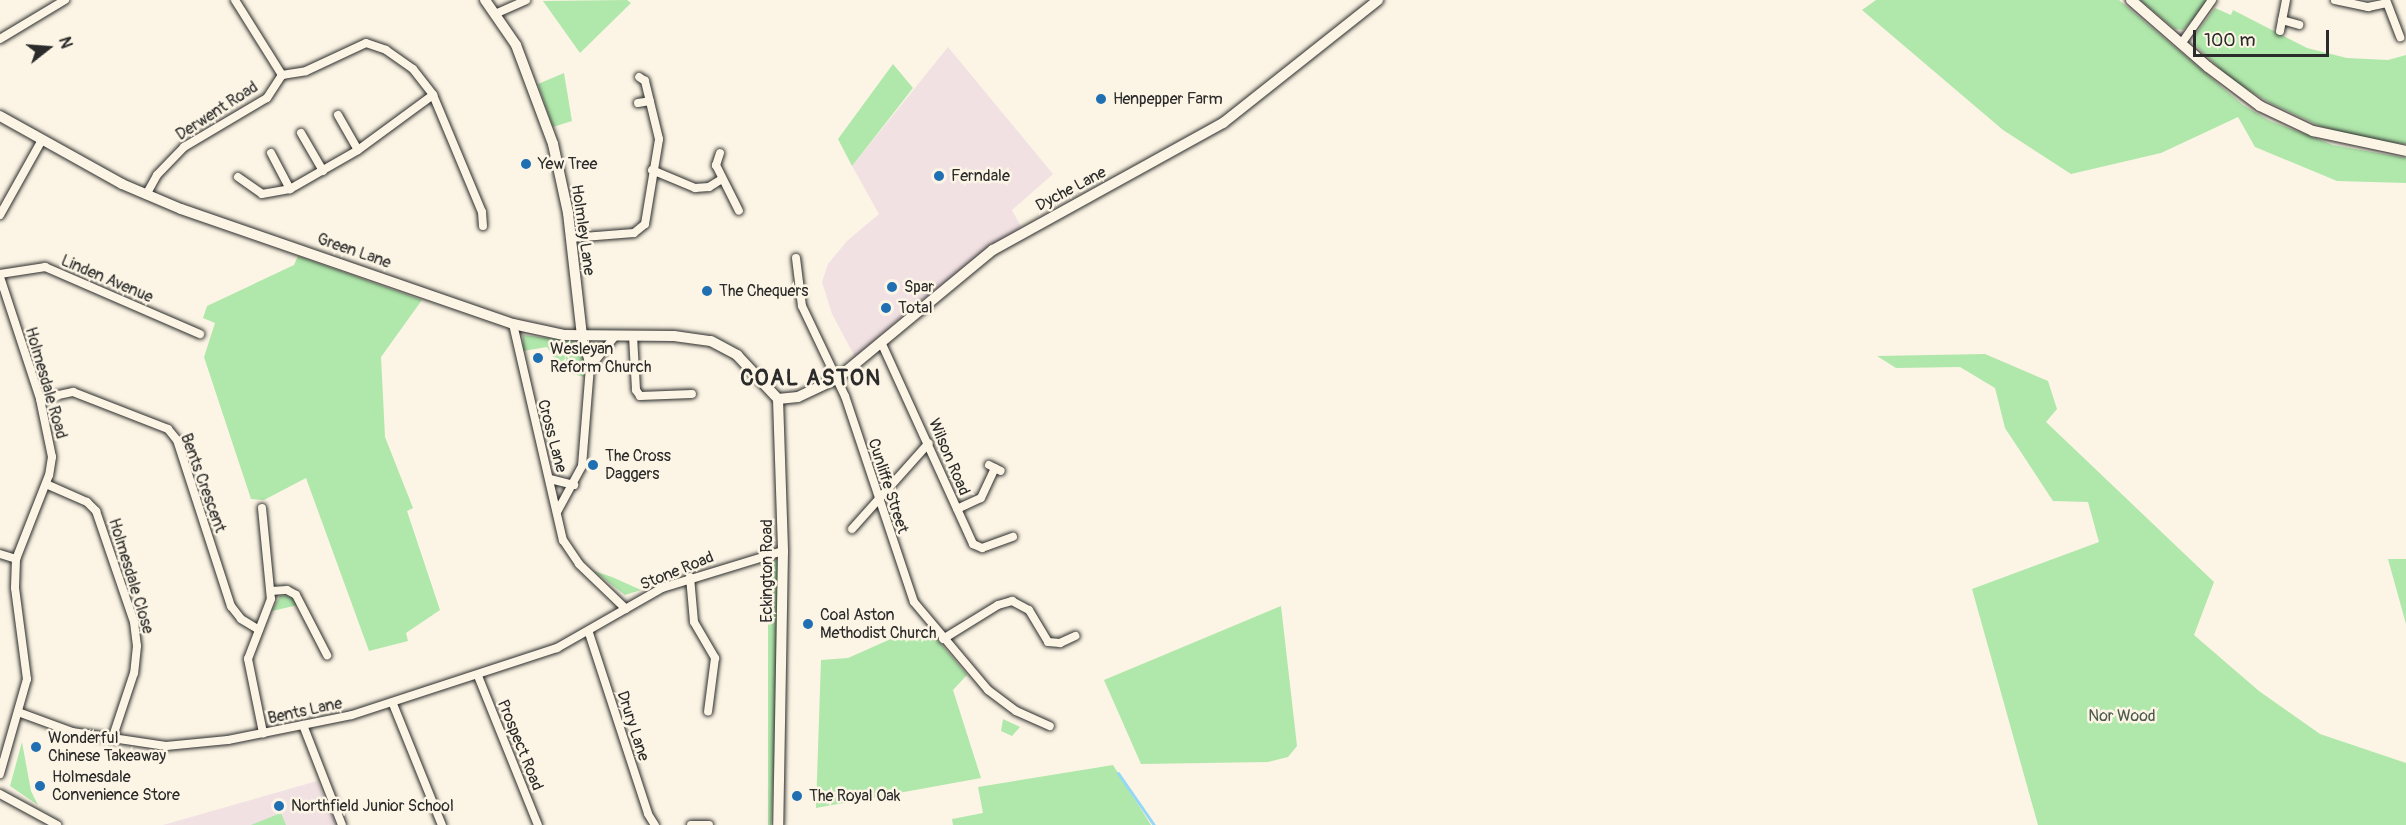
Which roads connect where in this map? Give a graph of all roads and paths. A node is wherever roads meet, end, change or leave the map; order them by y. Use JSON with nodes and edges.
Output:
{"nodes":[{"id":1,"x":65,"y":0,"type":"edge"},
{"id":2,"x":235,"y":0,"type":"edge"},
{"id":3,"x":485,"y":0,"type":"edge"},
{"id":4,"x":526,"y":0,"type":"edge"},
{"id":5,"x":1378,"y":0,"type":"edge"},
{"id":6,"x":2131,"y":0,"type":"edge"},
{"id":7,"x":2212,"y":0,"type":"edge"},
{"id":8,"x":2286,"y":0,"type":"edge"},
{"id":9,"x":2335,"y":0,"type":"edge"},
{"id":10,"x":2387,"y":2,"type":"edge"},
{"id":11,"x":495,"y":14,"type":"junction"},
{"id":12,"x":2282,"y":20,"type":"junction"},
{"id":13,"x":2299,"y":25,"type":"dead end"},
{"id":14,"x":2280,"y":31,"type":"dead end"},
{"id":15,"x":2400,"y":37,"type":"dead end"},
{"id":16,"x":0,"y":39,"type":"edge"},
{"id":17,"x":2181,"y":44,"type":"junction"},
{"id":18,"x":282,"y":75,"type":"junction"},
{"id":19,"x":639,"y":76,"type":"dead end"},
{"id":20,"x":433,"y":95,"type":"junction"},
{"id":21,"x":650,"y":100,"type":"junction"},
{"id":22,"x":638,"y":103,"type":"dead end"},
{"id":23,"x":338,"y":115,"type":"dead end"},
{"id":24,"x":0,"y":116,"type":"edge"},
{"id":25,"x":301,"y":133,"type":"dead end"},
{"id":26,"x":42,"y":140,"type":"junction"},
{"id":27,"x":358,"y":150,"type":"junction"},
{"id":28,"x":2406,"y":151,"type":"edge"},
{"id":29,"x":271,"y":153,"type":"dead end"},
{"id":30,"x":720,"y":153,"type":"dead end"},
{"id":31,"x":652,"y":170,"type":"junction"},
{"id":32,"x":322,"y":171,"type":"junction"},
{"id":33,"x":238,"y":177,"type":"dead end"},
{"id":34,"x":722,"y":179,"type":"junction"},
{"id":35,"x":290,"y":189,"type":"junction"},
{"id":36,"x":146,"y":195,"type":"junction"},
{"id":37,"x":739,"y":210,"type":"dead end"},
{"id":38,"x":0,"y":215,"type":"edge"},
{"id":39,"x":483,"y":226,"type":"dead end"},
{"id":40,"x":571,"y":238,"type":"junction"},
{"id":41,"x":796,"y":258,"type":"dead end"},
{"id":42,"x":0,"y":276,"type":"edge"},
{"id":43,"x":513,"y":324,"type":"junction"},
{"id":44,"x":200,"y":334,"type":"dead end"},
{"id":45,"x":582,"y":336,"type":"junction"},
{"id":46,"x":615,"y":336,"type":"junction"},
{"id":47,"x":633,"y":336,"type":"junction"},
{"id":48,"x":881,"y":342,"type":"junction"},
{"id":49,"x":590,"y":367,"type":"junction"},
{"id":50,"x":838,"y":378,"type":"junction"},
{"id":51,"x":692,"y":394,"type":"dead end"},
{"id":52,"x":40,"y":399,"type":"junction"},
{"id":53,"x":778,"y":399,"type":"junction"},
{"id":54,"x":929,"y":443,"type":"junction"},
{"id":55,"x":995,"y":468,"type":"dead end"},
{"id":56,"x":550,"y":479,"type":"junction"},
{"id":57,"x":46,"y":484,"type":"junction"},
{"id":58,"x":574,"y":485,"type":"junction"},
{"id":59,"x":878,"y":499,"type":"junction"},
{"id":60,"x":262,"y":508,"type":"dead end"},
{"id":61,"x":957,"y":509,"type":"junction"},
{"id":62,"x":557,"y":512,"type":"junction"},
{"id":63,"x":852,"y":529,"type":"dead end"},
{"id":64,"x":1013,"y":537,"type":"dead end"},
{"id":65,"x":783,"y":551,"type":"junction"},
{"id":66,"x":0,"y":554,"type":"edge"},
{"id":67,"x":16,"y":559,"type":"junction"},
{"id":68,"x":690,"y":577,"type":"junction"},
{"id":69,"x":272,"y":591,"type":"junction"},
{"id":70,"x":626,"y":609,"type":"junction"},
{"id":71,"x":259,"y":630,"type":"junction"},
{"id":72,"x":589,"y":633,"type":"junction"},
{"id":73,"x":1075,"y":636,"type":"dead end"},
{"id":74,"x":943,"y":639,"type":"junction"},
{"id":75,"x":327,"y":655,"type":"dead end"},
{"id":76,"x":478,"y":676,"type":"junction"},
{"id":77,"x":393,"y":704,"type":"junction"},
{"id":78,"x":18,"y":712,"type":"junction"},
{"id":79,"x":708,"y":712,"type":"dead end"},
{"id":80,"x":303,"y":725,"type":"junction"},
{"id":81,"x":1050,"y":726,"type":"dead end"},
{"id":82,"x":263,"y":733,"type":"junction"},
{"id":83,"x":112,"y":739,"type":"junction"},
{"id":84,"x":0,"y":774,"type":"edge"},
{"id":85,"x":0,"y":794,"type":"edge"},
{"id":86,"x":57,"y":825,"type":"edge"},
{"id":87,"x":342,"y":825,"type":"edge"},
{"id":88,"x":442,"y":825,"type":"edge"},
{"id":89,"x":538,"y":825,"type":"edge"},
{"id":90,"x":655,"y":825,"type":"edge"},
{"id":91,"x":691,"y":825,"type":"edge"},
{"id":92,"x":709,"y":825,"type":"edge"},
{"id":93,"x":778,"y":825,"type":"edge"}],
"edges":[{"from":1,"to":16,"type":"street"},
{"from":2,"to":18,"type":"street"},
{"from":3,"to":11,"type":"main road","name":"Holmley Lane"},
{"from":4,"to":11,"type":"street"},
{"from":5,"to":48,"type":"main road","name":"Dyche Lane"},
{"from":6,"to":17,"type":"main road"},
{"from":7,"to":17,"type":"street"},
{"from":8,"to":12,"type":"street"},
{"from":9,"to":10,"type":"street"},
{"from":10,"to":15,"type":"street"},
{"from":11,"to":40,"type":"main road","name":"Holmley Lane"},
{"from":12,"to":13,"type":"street"},
{"from":12,"to":14,"type":"street"},
{"from":17,"to":28,"type":"main road"},
{"from":18,"to":20,"type":"street"},
{"from":18,"to":36,"type":"street","name":"Derwent Road"},
{"from":19,"to":21,"type":"street"},
{"from":20,"to":27,"type":"street"},
{"from":20,"to":39,"type":"street"},
{"from":21,"to":22,"type":"street"},
{"from":21,"to":31,"type":"street"},
{"from":23,"to":27,"type":"street"},
{"from":24,"to":26,"type":"main road","name":"Green Lane"},
{"from":25,"to":32,"type":"street"},
{"from":26,"to":36,"type":"main road","name":"Green Lane"},
{"from":26,"to":38,"type":"street"},
{"from":27,"to":32,"type":"street"},
{"from":29,"to":35,"type":"street"},
{"from":30,"to":34,"type":"street"},
{"from":31,"to":34,"type":"street"},
{"from":31,"to":40,"type":"street"},
{"from":32,"to":35,"type":"street"},
{"from":33,"to":35,"type":"street"},
{"from":34,"to":37,"type":"street"},
{"from":36,"to":43,"type":"main road","name":"Green Lane"},
{"from":40,"to":45,"type":"main road","name":"Holmley Lane"},
{"from":41,"to":50,"type":"street","name":"Cunliffe Street"},
{"from":42,"to":44,"type":"street","name":"Linden Avenue"},
{"from":42,"to":52,"type":"street","name":"Holmesdale Road"},
{"from":43,"to":45,"type":"main road","name":"Green Lane"},
{"from":43,"to":56,"type":"street","name":"Cross Lane"},
{"from":45,"to":46,"type":"main road","name":"Green Lane"},
{"from":45,"to":49,"type":"street"},
{"from":46,"to":47,"type":"main road","name":"Green Lane"},
{"from":46,"to":49,"type":"street"},
{"from":47,"to":51,"type":"street"},
{"from":47,"to":53,"type":"main road","name":"Green Lane"},
{"from":48,"to":50,"type":"main road","name":"Dyche Lane"},
{"from":48,"to":54,"type":"street","name":"Wilson Road"},
{"from":49,"to":58,"type":"street"},
{"from":50,"to":53,"type":"main road","name":"Dyche Lane"},
{"from":50,"to":59,"type":"street","name":"Cunliffe Street"},
{"from":52,"to":57,"type":"street","name":"Holmesdale Road"},
{"from":52,"to":71,"type":"street","name":"Bents Crescent"},
{"from":53,"to":65,"type":"main road","name":"Eckington Road"},
{"from":54,"to":59,"type":"street"},
{"from":54,"to":61,"type":"street","name":"Wilson Road"},
{"from":55,"to":61,"type":"street"},
{"from":56,"to":58,"type":"street"},
{"from":56,"to":62,"type":"street","name":"Cross Lane"},
{"from":57,"to":67,"type":"street","name":"Holmesdale Road"},
{"from":57,"to":83,"type":"street","name":"Holmesdale Close"},
{"from":58,"to":62,"type":"street"},
{"from":59,"to":63,"type":"street"},
{"from":59,"to":74,"type":"street","name":"Cunliffe Street"},
{"from":60,"to":69,"type":"street"},
{"from":61,"to":64,"type":"street","name":"Wilson Road"},
{"from":62,"to":70,"type":"street","name":"Cross Lane"},
{"from":65,"to":68,"type":"street","name":"Stone Road"},
{"from":65,"to":93,"type":"main road","name":"Eckington Road"},
{"from":66,"to":67,"type":"street"},
{"from":67,"to":78,"type":"street","name":"Holmesdale Road"},
{"from":68,"to":70,"type":"street","name":"Stone Road"},
{"from":68,"to":79,"type":"street"},
{"from":69,"to":71,"type":"street"},
{"from":69,"to":75,"type":"street"},
{"from":70,"to":72,"type":"street","name":"Stone Road"},
{"from":71,"to":82,"type":"street"},
{"from":72,"to":76,"type":"street","name":"Bents Lane"},
{"from":72,"to":90,"type":"street","name":"Drury Lane"},
{"from":73,"to":74,"type":"street"},
{"from":74,"to":81,"type":"street","name":"Cunliffe Street"},
{"from":76,"to":77,"type":"street","name":"Bents Lane"},
{"from":76,"to":89,"type":"street","name":"Prospect Road"},
{"from":77,"to":80,"type":"street","name":"Bents Lane"},
{"from":77,"to":88,"type":"street"},
{"from":78,"to":83,"type":"street","name":"Bents Lane"},
{"from":78,"to":84,"type":"street","name":"Holmesdale Road"},
{"from":80,"to":82,"type":"street","name":"Bents Lane"},
{"from":80,"to":87,"type":"street"},
{"from":82,"to":83,"type":"street","name":"Bents Lane"},
{"from":85,"to":86,"type":"street"},
{"from":91,"to":92,"type":"street"}]}
